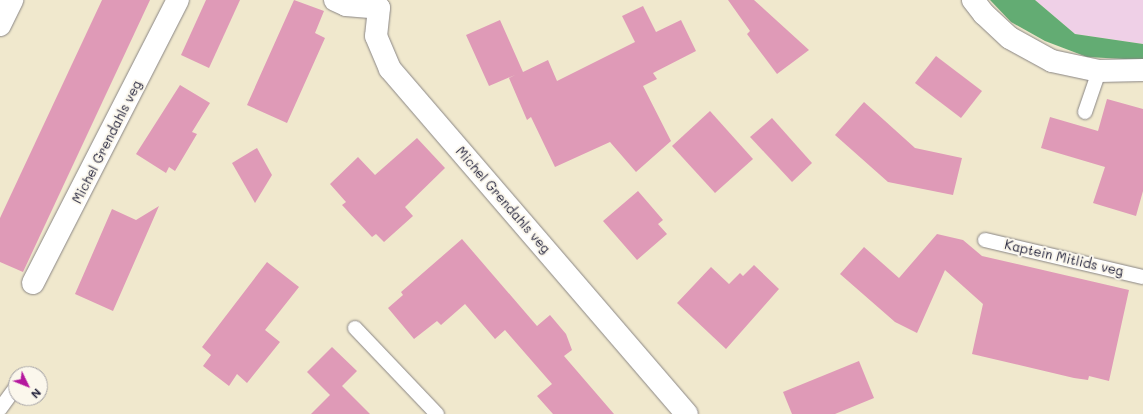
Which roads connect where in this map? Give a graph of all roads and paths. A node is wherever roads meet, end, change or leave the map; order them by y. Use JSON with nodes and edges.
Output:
{"nodes":[{"id":1,"x":12,"y":0,"type":"edge"},
{"id":2,"x":178,"y":0,"type":"edge"},
{"id":3,"x":335,"y":0,"type":"edge"},
{"id":4,"x":973,"y":0,"type":"edge"},
{"id":5,"x":383,"y":4,"type":"edge"},
{"id":6,"x":0,"y":25,"type":"edge"},
{"id":7,"x":1143,"y":70,"type":"edge"},
{"id":8,"x":1099,"y":71,"type":"junction"},
{"id":9,"x":1085,"y":112,"type":"dead end"},
{"id":10,"x":985,"y":240,"type":"dead end"},
{"id":11,"x":1143,"y":277,"type":"edge"},
{"id":12,"x":33,"y":283,"type":"dead end"},
{"id":13,"x":355,"y":328,"type":"dead end"},
{"id":14,"x":8,"y":398,"type":"edge"},
{"id":15,"x":0,"y":409,"type":"edge"},
{"id":16,"x":437,"y":414,"type":"edge"},
{"id":17,"x":687,"y":414,"type":"edge"}],
"edges":[{"from":1,"to":6,"type":"street"},
{"from":2,"to":12,"type":"street","name":"Michel Grendahls veg"},
{"from":3,"to":5,"type":"street","name":"Michel Grendahls veg"},
{"from":4,"to":8,"type":"street"},
{"from":5,"to":17,"type":"street","name":"Michel Grendahls veg"},
{"from":7,"to":8,"type":"street"},
{"from":8,"to":9,"type":"lane"},
{"from":10,"to":11,"type":"lane","name":"Kaptein Mitlids veg"},
{"from":13,"to":16,"type":"lane"},
{"from":14,"to":15,"type":"lane"}]}
